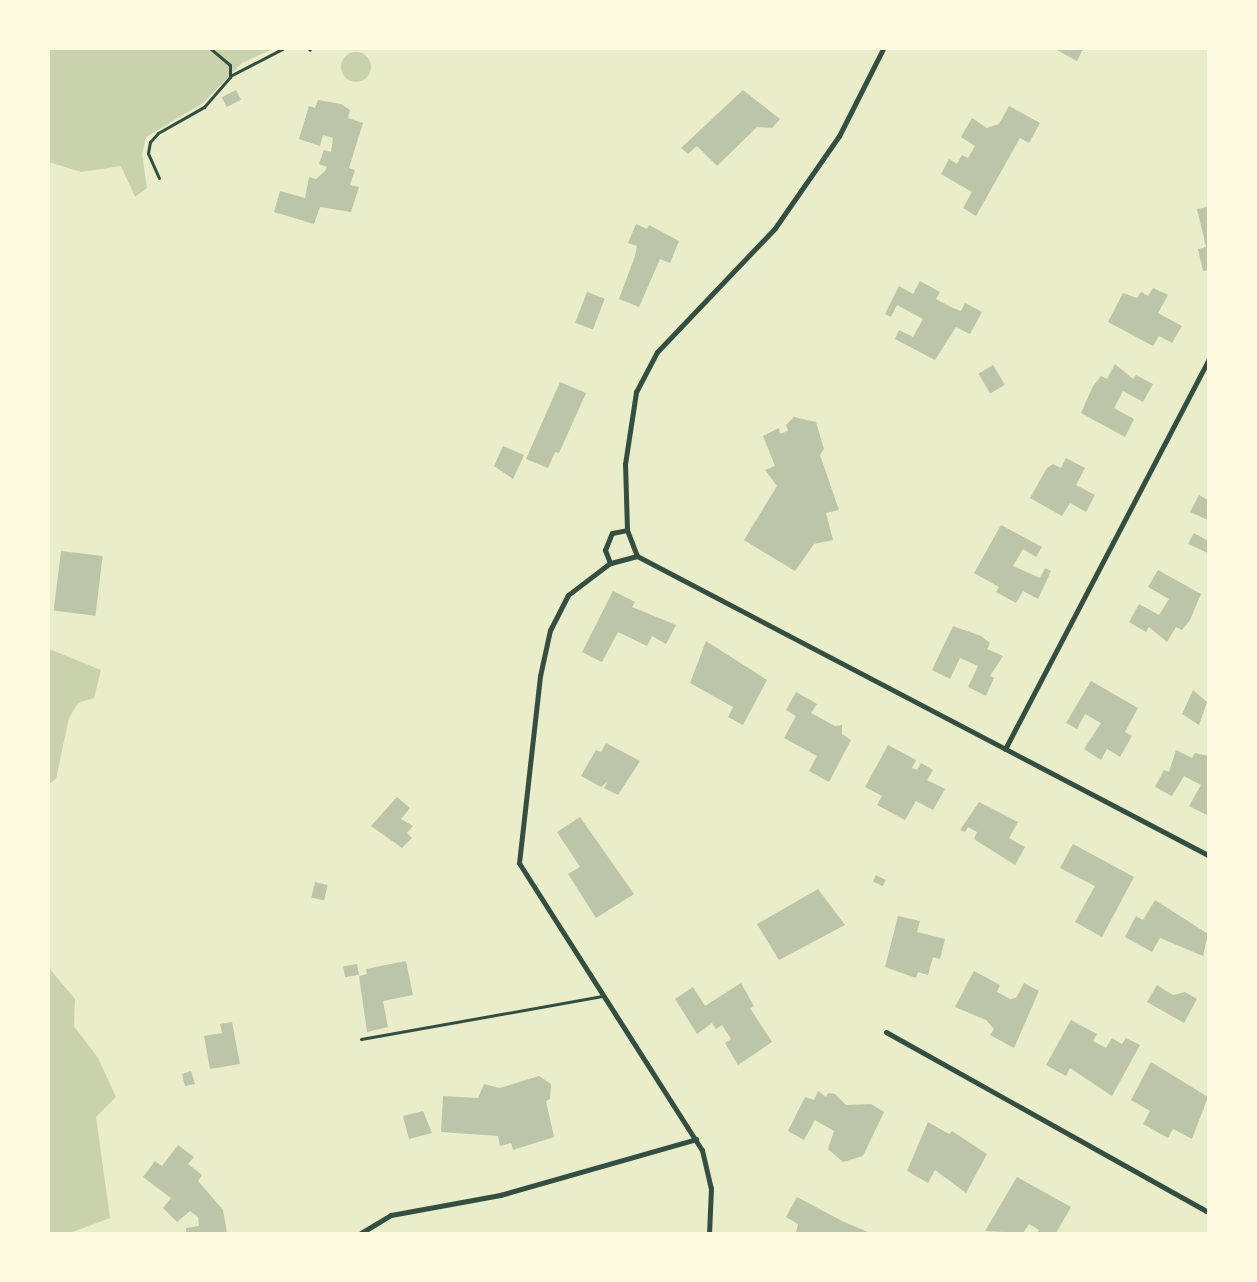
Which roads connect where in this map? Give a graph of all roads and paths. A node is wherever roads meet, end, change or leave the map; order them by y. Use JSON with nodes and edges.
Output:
{"nodes":[{"id":1,"x":211,"y":49,"type":"edge"},
{"id":2,"x":282,"y":49,"type":"edge"},
{"id":3,"x":882,"y":49,"type":"edge"},
{"id":4,"x":230,"y":77,"type":"junction"},
{"id":5,"x":159,"y":178,"type":"dead end"},
{"id":6,"x":1208,"y":360,"type":"edge"},
{"id":7,"x":627,"y":530,"type":"junction"},
{"id":8,"x":637,"y":556,"type":"junction"},
{"id":9,"x":610,"y":563,"type":"junction"},
{"id":10,"x":1005,"y":749,"type":"junction"},
{"id":11,"x":1208,"y":855,"type":"edge"},
{"id":12,"x":602,"y":996,"type":"junction"},
{"id":13,"x":886,"y":1032,"type":"dead end"},
{"id":14,"x":361,"y":1039,"type":"dead end"},
{"id":15,"x":696,"y":1139,"type":"junction"},
{"id":16,"x":1208,"y":1212,"type":"edge"},
{"id":17,"x":361,"y":1233,"type":"edge"},
{"id":18,"x":709,"y":1233,"type":"edge"}],
"edges":[{"from":1,"to":4,"type":"path"},
{"from":2,"to":4,"type":"path"},
{"from":3,"to":7,"type":"street"},
{"from":4,"to":5,"type":"path"},
{"from":6,"to":10,"type":"street"},
{"from":7,"to":8,"type":"street"},
{"from":7,"to":9,"type":"street"},
{"from":8,"to":9,"type":"street"},
{"from":8,"to":10,"type":"street"},
{"from":9,"to":12,"type":"street"},
{"from":10,"to":11,"type":"street"},
{"from":12,"to":14,"type":"lane"},
{"from":12,"to":15,"type":"street"},
{"from":13,"to":16,"type":"street"},
{"from":15,"to":17,"type":"street"},
{"from":15,"to":18,"type":"street"}]}
